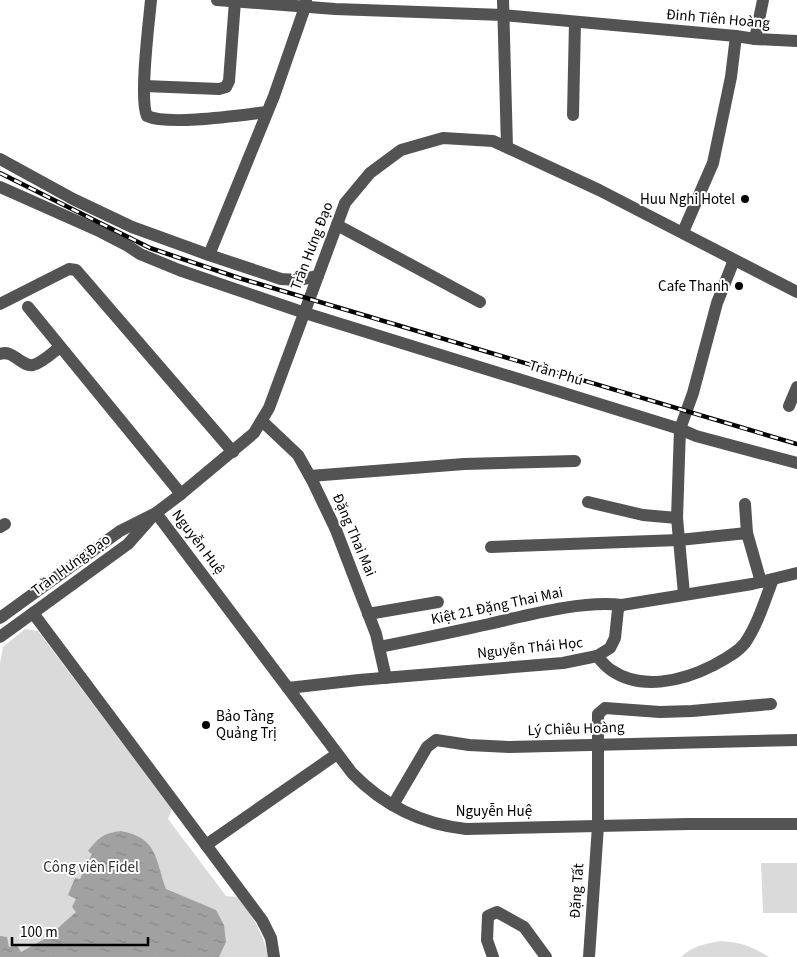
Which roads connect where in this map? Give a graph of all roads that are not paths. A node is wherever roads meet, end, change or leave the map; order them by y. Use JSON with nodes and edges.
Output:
{"nodes":[{"id":1,"x":151,"y":0,"type":"edge"},
{"id":2,"x":217,"y":0,"type":"edge"},
{"id":3,"x":503,"y":0,"type":"edge"},
{"id":4,"x":763,"y":0,"type":"edge"},
{"id":5,"x":235,"y":2,"type":"junction"},
{"id":6,"x":306,"y":3,"type":"edge"},
{"id":7,"x":423,"y":6,"type":"edge"},
{"id":8,"x":504,"y":15,"type":"junction"},
{"id":9,"x":575,"y":22,"type":"junction"},
{"id":10,"x":736,"y":36,"type":"junction"},
{"id":11,"x":755,"y":39,"type":"junction"},
{"id":12,"x":797,"y":41,"type":"edge"},
{"id":13,"x":145,"y":86,"type":"junction"},
{"id":14,"x":267,"y":112,"type":"junction"},
{"id":15,"x":573,"y":115,"type":"dead end"},
{"id":16,"x":507,"y":147,"type":"junction"},
{"id":17,"x":0,"y":159,"type":"edge"},
{"id":18,"x":0,"y":187,"type":"edge"},
{"id":19,"x":337,"y":225,"type":"junction"},
{"id":20,"x":683,"y":232,"type":"junction"},
{"id":21,"x":209,"y":255,"type":"junction"},
{"id":22,"x":734,"y":260,"type":"junction"},
{"id":23,"x":318,"y":276,"type":"junction"},
{"id":24,"x":797,"y":292,"type":"edge"},
{"id":25,"x":480,"y":302,"type":"dead end"},
{"id":26,"x":0,"y":304,"type":"edge"},
{"id":27,"x":28,"y":307,"type":"dead end"},
{"id":28,"x":305,"y":313,"type":"junction"},
{"id":29,"x":60,"y":347,"type":"junction"},
{"id":30,"x":0,"y":354,"type":"edge"},
{"id":31,"x":797,"y":386,"type":"edge"},
{"id":32,"x":788,"y":406,"type":"dead end"},
{"id":33,"x":262,"y":421,"type":"junction"},
{"id":34,"x":680,"y":429,"type":"junction"},
{"id":35,"x":233,"y":452,"type":"junction"},
{"id":36,"x":575,"y":461,"type":"dead end"},
{"id":37,"x":797,"y":463,"type":"edge"},
{"id":38,"x":310,"y":476,"type":"junction"},
{"id":39,"x":181,"y":494,"type":"junction"},
{"id":40,"x":588,"y":502,"type":"dead end"},
{"id":41,"x":745,"y":504,"type":"dead end"},
{"id":42,"x":156,"y":513,"type":"junction"},
{"id":43,"x":677,"y":518,"type":"junction"},
{"id":44,"x":747,"y":533,"type":"junction"},
{"id":45,"x":679,"y":540,"type":"junction"},
{"id":46,"x":491,"y":547,"type":"dead end"},
{"id":47,"x":797,"y":573,"type":"edge"},
{"id":48,"x":767,"y":580,"type":"junction"},
{"id":49,"x":684,"y":594,"type":"junction"},
{"id":50,"x":438,"y":602,"type":"dead end"},
{"id":51,"x":622,"y":605,"type":"junction"},
{"id":52,"x":33,"y":613,"type":"junction"},
{"id":53,"x":368,"y":614,"type":"junction"},
{"id":54,"x":0,"y":618,"type":"edge"},
{"id":55,"x":0,"y":637,"type":"edge"},
{"id":56,"x":379,"y":647,"type":"junction"},
{"id":57,"x":597,"y":656,"type":"junction"},
{"id":58,"x":386,"y":678,"type":"junction"},
{"id":59,"x":288,"y":688,"type":"junction"},
{"id":60,"x":771,"y":704,"type":"dead end"},
{"id":61,"x":797,"y":740,"type":"edge"},
{"id":62,"x":598,"y":744,"type":"junction"},
{"id":63,"x":337,"y":754,"type":"junction"},
{"id":64,"x":393,"y":805,"type":"junction"},
{"id":65,"x":797,"y":824,"type":"edge"},
{"id":66,"x":598,"y":826,"type":"junction"},
{"id":67,"x":206,"y":845,"type":"junction"},
{"id":68,"x":274,"y":957,"type":"edge"},
{"id":69,"x":493,"y":957,"type":"edge"},
{"id":70,"x":546,"y":957,"type":"edge"},
{"id":71,"x":589,"y":957,"type":"edge"}],
"edges":[{"from":1,"to":13,"type":"street"},
{"from":2,"to":5,"type":"street","name":"Đinh Tiên Hoàng"},
{"from":3,"to":8,"type":"street"},
{"from":4,"to":11,"type":"street"},
{"from":5,"to":6,"type":"street","name":"Đinh Tiên Hoàng"},
{"from":5,"to":13,"type":"street"},
{"from":6,"to":7,"type":"street","name":"Đinh Tiên Hoàng"},
{"from":6,"to":14,"type":"street"},
{"from":7,"to":8,"type":"street","name":"Đinh Tiên Hoàng"},
{"from":8,"to":9,"type":"street","name":"Đinh Tiên Hoàng"},
{"from":8,"to":16,"type":"street"},
{"from":9,"to":10,"type":"street","name":"Đinh Tiên Hoàng"},
{"from":9,"to":15,"type":"street"},
{"from":10,"to":11,"type":"street","name":"Đinh Tiên Hoàng"},
{"from":10,"to":20,"type":"street"},
{"from":11,"to":12,"type":"street","name":"Đinh Tiên Hoàng"},
{"from":13,"to":14,"type":"street"},
{"from":14,"to":21,"type":"street"},
{"from":16,"to":19,"type":"street","name":"Trần Hưng Đạo"},
{"from":16,"to":20,"type":"street","name":"Trần Hưng Đạo"},
{"from":17,"to":21,"type":"street"},
{"from":18,"to":28,"type":"street","name":"Trần Phú"},
{"from":19,"to":23,"type":"street","name":"Trần Hưng Đạo"},
{"from":19,"to":25,"type":"street"},
{"from":20,"to":22,"type":"street","name":"Trần Hưng Đạo"},
{"from":21,"to":23,"type":"street"},
{"from":22,"to":24,"type":"street","name":"Trần Hưng Đạo"},
{"from":22,"to":34,"type":"street"},
{"from":23,"to":28,"type":"street","name":"Trần Hưng Đạo"},
{"from":26,"to":35,"type":"street"},
{"from":27,"to":29,"type":"street"},
{"from":28,"to":33,"type":"street","name":"Trần Hưng Đạo"},
{"from":28,"to":34,"type":"street","name":"Trần Phú"},
{"from":29,"to":30,"type":"street"},
{"from":29,"to":39,"type":"street"},
{"from":31,"to":32,"type":"street"},
{"from":33,"to":35,"type":"street","name":"Trần Hưng Đạo"},
{"from":33,"to":38,"type":"street","name":"Đặng Thai Mai"},
{"from":34,"to":37,"type":"street","name":"Trần Phú"},
{"from":34,"to":43,"type":"street"},
{"from":35,"to":39,"type":"street","name":"Trần Hưng Đạo"},
{"from":36,"to":38,"type":"street"},
{"from":38,"to":53,"type":"street","name":"Đặng Thai Mai"},
{"from":39,"to":42,"type":"street","name":"Trần Hưng Đạo"},
{"from":40,"to":43,"type":"street"},
{"from":41,"to":44,"type":"street"},
{"from":42,"to":52,"type":"street","name":"Trần Hưng Đạo"},
{"from":42,"to":54,"type":"street","name":"Trần Hưng Đạo"},
{"from":42,"to":59,"type":"street","name":"Nguyễn Huệ"},
{"from":43,"to":45,"type":"street"},
{"from":44,"to":45,"type":"street"},
{"from":44,"to":48,"type":"street"},
{"from":45,"to":46,"type":"street"},
{"from":45,"to":49,"type":"street"},
{"from":47,"to":48,"type":"street"},
{"from":48,"to":49,"type":"street"},
{"from":48,"to":57,"type":"street"},
{"from":49,"to":51,"type":"street"},
{"from":50,"to":53,"type":"street"},
{"from":51,"to":56,"type":"street","name":"Kiệt 21 Đặng Thai Mai"},
{"from":51,"to":57,"type":"street","name":"Nguyễn Thái Học"},
{"from":52,"to":55,"type":"street","name":"Trần Hưng Đạo"},
{"from":52,"to":67,"type":"street"},
{"from":53,"to":56,"type":"street","name":"Đặng Thai Mai"},
{"from":56,"to":58,"type":"street","name":"Đặng Thai Mai"},
{"from":57,"to":58,"type":"street","name":"Nguyễn Thái Học"},
{"from":58,"to":59,"type":"street","name":"Nguyễn Thái Học"},
{"from":59,"to":63,"type":"street","name":"Nguyễn Huệ"},
{"from":60,"to":62,"type":"street","name":"Đặng Tất"},
{"from":61,"to":62,"type":"street","name":"Lý Chiêu Hoàng"},
{"from":62,"to":64,"type":"street","name":"Lý Chiêu Hoàng"},
{"from":62,"to":66,"type":"street","name":"Đặng Tất"},
{"from":63,"to":64,"type":"street","name":"Nguyễn Huệ"},
{"from":63,"to":67,"type":"street"},
{"from":64,"to":66,"type":"street","name":"Nguyễn Huệ"},
{"from":65,"to":66,"type":"street","name":"Nguyễn Huệ"},
{"from":66,"to":71,"type":"street","name":"Đặng Tất"},
{"from":67,"to":68,"type":"street"},
{"from":69,"to":70,"type":"street"}]}
